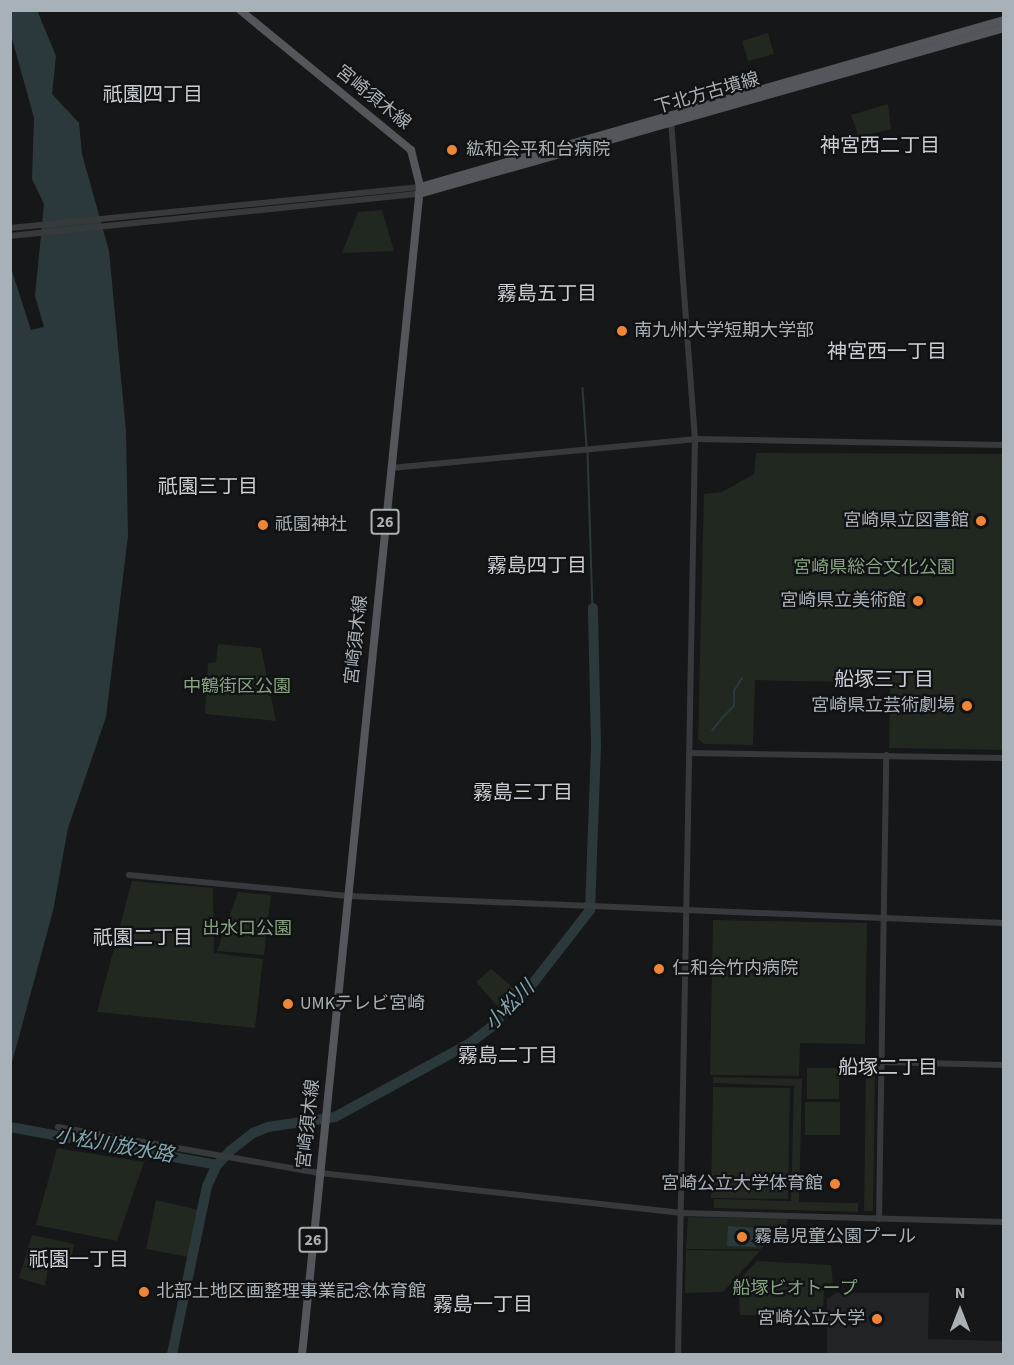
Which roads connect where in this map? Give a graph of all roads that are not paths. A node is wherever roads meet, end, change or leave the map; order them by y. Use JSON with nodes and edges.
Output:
{"nodes":[{"id":1,"x":240,"y":10,"type":"edge"},
{"id":2,"x":1004,"y":20,"type":"edge"},
{"id":3,"x":1004,"y":28,"type":"edge"},
{"id":4,"x":671,"y":119,"type":"junction"},
{"id":5,"x":420,"y":191,"type":"junction"},
{"id":6,"x":173,"y":215,"type":"junction"},
{"id":7,"x":10,"y":228,"type":"edge"},
{"id":8,"x":10,"y":236,"type":"edge"},
{"id":9,"x":695,"y":439,"type":"junction"},
{"id":10,"x":1004,"y":445,"type":"edge"},
{"id":11,"x":391,"y":468,"type":"junction"},
{"id":12,"x":689,"y":753,"type":"junction"},
{"id":13,"x":886,"y":755,"type":"junction"},
{"id":14,"x":1004,"y":758,"type":"edge"},
{"id":15,"x":129,"y":875,"type":"dead end"},
{"id":16,"x":348,"y":896,"type":"junction"},
{"id":17,"x":686,"y":908,"type":"junction"},
{"id":18,"x":884,"y":918,"type":"junction"},
{"id":19,"x":1004,"y":923,"type":"edge"},
{"id":20,"x":882,"y":1062,"type":"junction"},
{"id":21,"x":1004,"y":1065,"type":"edge"},
{"id":22,"x":58,"y":1126,"type":"dead end"},
{"id":23,"x":320,"y":1173,"type":"junction"},
{"id":24,"x":680,"y":1214,"type":"junction"},
{"id":25,"x":879,"y":1219,"type":"junction"},
{"id":26,"x":1004,"y":1222,"type":"edge"},
{"id":27,"x":302,"y":1354,"type":"edge"},
{"id":28,"x":678,"y":1354,"type":"edge"}],
"edges":[{"from":1,"to":5,"type":"main road","name":"宮崎須木線","number":"26"},
{"from":2,"to":4,"type":"main road","name":"下北方古墳線"},
{"from":3,"to":4,"type":"main road","name":"下北方古墳線"},
{"from":4,"to":5,"type":"main road","name":"下北方古墳線"},
{"from":4,"to":9,"type":"street"},
{"from":5,"to":6,"type":"street"},
{"from":5,"to":11,"type":"main road","name":"宮崎須木線","number":"26"},
{"from":6,"to":7,"type":"street"},
{"from":6,"to":8,"type":"street"},
{"from":9,"to":10,"type":"street"},
{"from":9,"to":11,"type":"street"},
{"from":9,"to":12,"type":"street"},
{"from":11,"to":16,"type":"main road","name":"宮崎須木線","number":"26"},
{"from":12,"to":13,"type":"street"},
{"from":12,"to":17,"type":"street"},
{"from":13,"to":14,"type":"street"},
{"from":13,"to":18,"type":"street"},
{"from":15,"to":16,"type":"street"},
{"from":16,"to":17,"type":"street"},
{"from":16,"to":23,"type":"main road","name":"宮崎須木線","number":"26"},
{"from":17,"to":18,"type":"street"},
{"from":17,"to":24,"type":"street"},
{"from":18,"to":19,"type":"street"},
{"from":18,"to":20,"type":"street"},
{"from":20,"to":21,"type":"street"},
{"from":20,"to":25,"type":"street"},
{"from":22,"to":23,"type":"street"},
{"from":23,"to":24,"type":"street"},
{"from":23,"to":27,"type":"main road","name":"宮崎須木線","number":"26"},
{"from":24,"to":25,"type":"street"},
{"from":24,"to":28,"type":"street"},
{"from":25,"to":26,"type":"street"}]}
